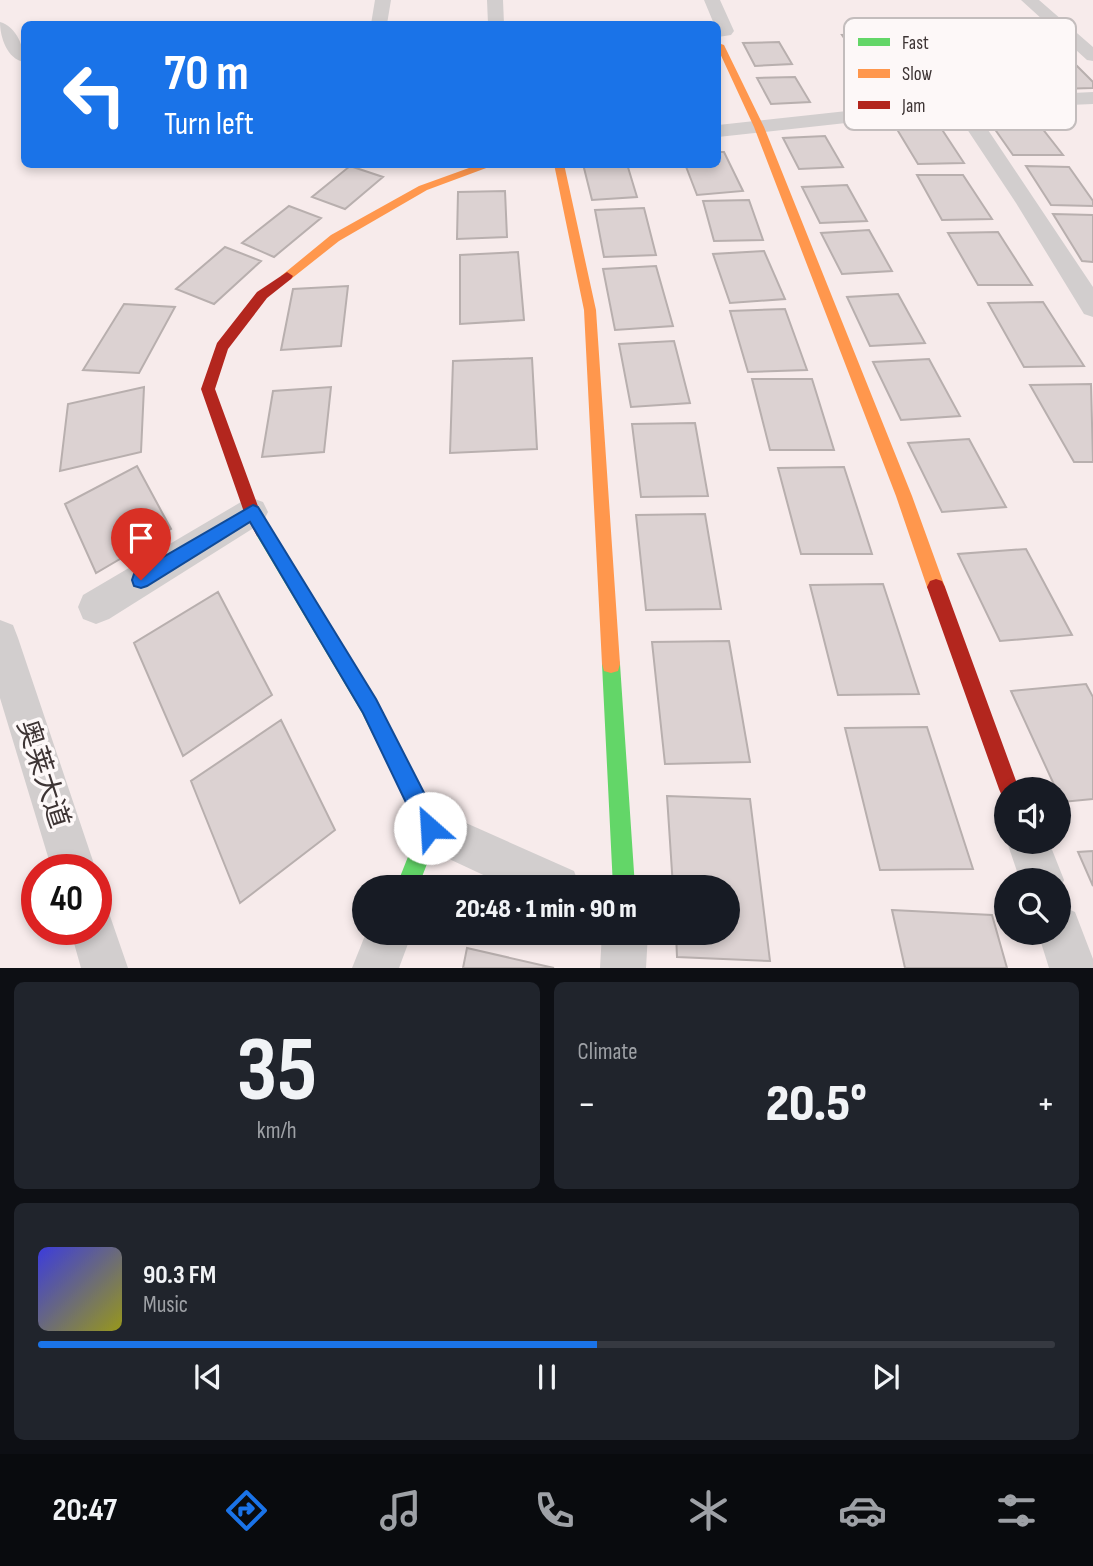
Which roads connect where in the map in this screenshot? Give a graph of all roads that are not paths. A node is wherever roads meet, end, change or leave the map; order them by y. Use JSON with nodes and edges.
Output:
{"nodes":[{"id":1,"x":383,"y":0,"type":"edge"},
{"id":2,"x":495,"y":0,"type":"edge"},
{"id":3,"x":712,"y":0,"type":"edge"},
{"id":4,"x":1029,"y":0,"type":"edge"},
{"id":5,"x":1049,"y":18,"type":"edge"},
{"id":6,"x":380,"y":21,"type":"edge"},
{"id":7,"x":495,"y":21,"type":"edge"},
{"id":8,"x":721,"y":21,"type":"edge"},
{"id":9,"x":1076,"y":24,"type":"edge"},
{"id":10,"x":1082,"y":24,"type":"dead end"},
{"id":11,"x":0,"y":27,"type":"edge"},
{"id":12,"x":1076,"y":41,"type":"edge"},
{"id":13,"x":721,"y":43,"type":"edge"},
{"id":14,"x":21,"y":53,"type":"edge"},
{"id":15,"x":1093,"y":56,"type":"edge"},
{"id":16,"x":844,"y":117,"type":"edge"},
{"id":17,"x":759,"y":127,"type":"junction"},
{"id":18,"x":980,"y":130,"type":"edge"},
{"id":19,"x":721,"y":131,"type":"edge"},
{"id":20,"x":480,"y":168,"type":"edge"},
{"id":21,"x":560,"y":168,"type":"edge"},
{"id":22,"x":1093,"y":308,"type":"edge"},
{"id":23,"x":253,"y":512,"type":"junction"},
{"id":24,"x":96,"y":607,"type":"dead end"},
{"id":25,"x":0,"y":638,"type":"edge"},
{"id":26,"x":1005,"y":777,"type":"edge"},
{"id":27,"x":430,"y":828,"type":"junction"},
{"id":28,"x":69,"y":854,"type":"edge"},
{"id":29,"x":412,"y":875,"type":"edge"},
{"id":30,"x":532,"y":875,"type":"edge"},
{"id":31,"x":623,"y":875,"type":"edge"},
{"id":32,"x":98,"y":945,"type":"edge"},
{"id":33,"x":384,"y":945,"type":"edge"},
{"id":34,"x":624,"y":945,"type":"edge"},
{"id":35,"x":1065,"y":945,"type":"edge"},
{"id":36,"x":105,"y":968,"type":"edge"},
{"id":37,"x":375,"y":968,"type":"edge"},
{"id":38,"x":623,"y":968,"type":"edge"},
{"id":39,"x":1073,"y":968,"type":"edge"}],
"edges":[{"from":1,"to":6,"type":"street"},
{"from":2,"to":7,"type":"street"},
{"from":3,"to":8,"type":"street"},
{"from":4,"to":5,"type":"street"},
{"from":9,"to":10,"type":"street"},
{"from":11,"to":14,"type":"street"},
{"from":12,"to":15,"type":"street"},
{"from":13,"to":17,"type":"street"},
{"from":16,"to":17,"type":"street"},
{"from":17,"to":19,"type":"street"},
{"from":17,"to":26,"type":"street"},
{"from":18,"to":22,"type":"street"},
{"from":20,"to":23,"type":"street"},
{"from":21,"to":31,"type":"street"},
{"from":23,"to":24,"type":"street"},
{"from":23,"to":27,"type":"street"},
{"from":25,"to":28,"type":"street","name":"奥莱大道"},
{"from":27,"to":29,"type":"street"},
{"from":27,"to":30,"type":"street"},
{"from":32,"to":36,"type":"street"},
{"from":33,"to":37,"type":"street"},
{"from":34,"to":38,"type":"street"},
{"from":35,"to":39,"type":"street"}]}
